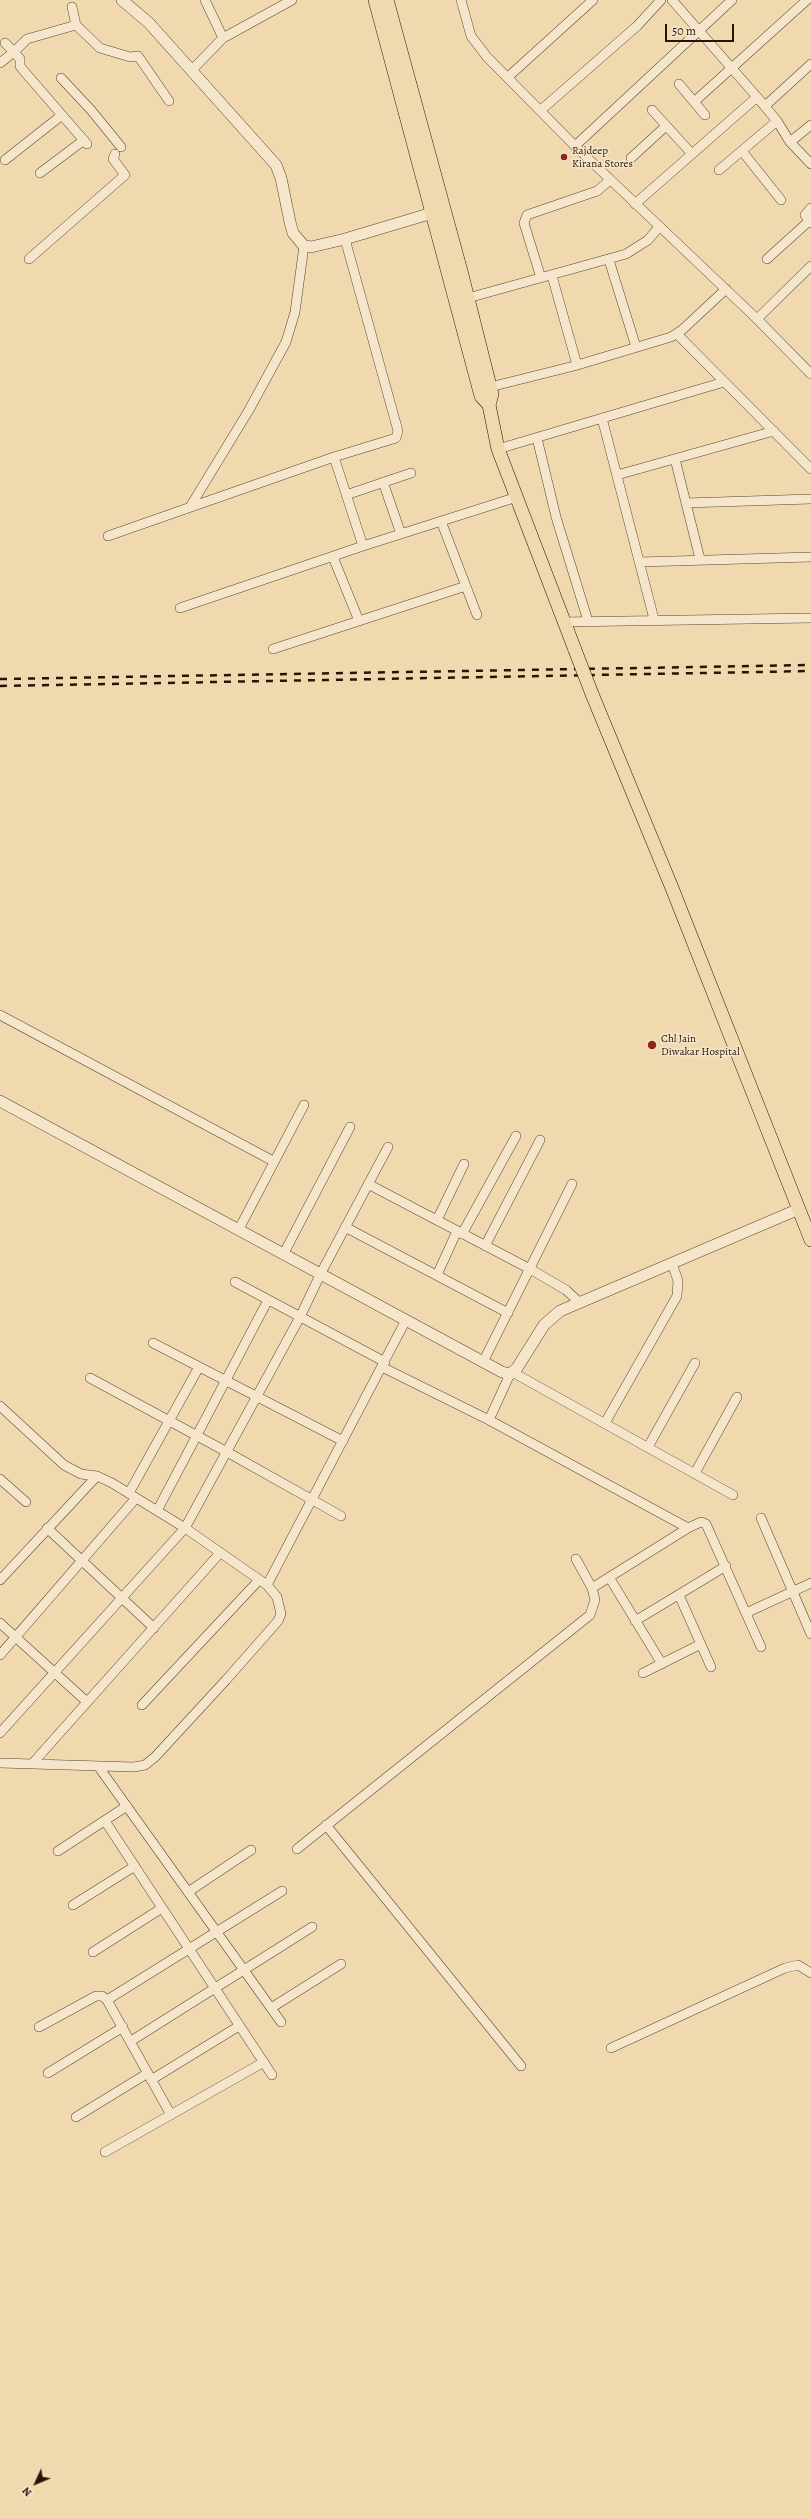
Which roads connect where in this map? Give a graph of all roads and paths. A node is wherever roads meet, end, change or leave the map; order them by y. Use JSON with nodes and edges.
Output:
{"nodes":[{"id":1,"x":122,"y":0,"type":"edge"},
{"id":2,"x":205,"y":0,"type":"edge"},
{"id":3,"x":292,"y":0,"type":"edge"},
{"id":4,"x":375,"y":0,"type":"edge"},
{"id":5,"x":387,"y":0,"type":"edge"},
{"id":6,"x":461,"y":0,"type":"edge"},
{"id":7,"x":594,"y":0,"type":"edge"},
{"id":8,"x":661,"y":0,"type":"edge"},
{"id":9,"x":672,"y":0,"type":"edge"},
{"id":10,"x":732,"y":0,"type":"edge"},
{"id":11,"x":806,"y":0,"type":"edge"},
{"id":12,"x":72,"y":7,"type":"dead end"},
{"id":13,"x":76,"y":25,"type":"junction"},
{"id":14,"x":697,"y":30,"type":"junction"},
{"id":15,"x":223,"y":38,"type":"junction"},
{"id":16,"x":5,"y":43,"type":"dead end"},
{"id":17,"x":14,"y":52,"type":"junction"},
{"id":18,"x":0,"y":63,"type":"edge"},
{"id":19,"x":811,"y":64,"type":"edge"},
{"id":20,"x":730,"y":68,"type":"junction"},
{"id":21,"x":191,"y":71,"type":"junction"},
{"id":22,"x":508,"y":77,"type":"junction"},
{"id":23,"x":61,"y":78,"type":"dead end"},
{"id":24,"x":679,"y":84,"type":"dead end"},
{"id":25,"x":757,"y":97,"type":"junction"},
{"id":26,"x":169,"y":101,"type":"dead end"},
{"id":27,"x":694,"y":102,"type":"junction"},
{"id":28,"x":765,"y":106,"type":"junction"},
{"id":29,"x":541,"y":110,"type":"junction"},
{"id":30,"x":652,"y":110,"type":"dead end"},
{"id":31,"x":62,"y":115,"type":"junction"},
{"id":32,"x":705,"y":115,"type":"dead end"},
{"id":33,"x":777,"y":121,"type":"junction"},
{"id":34,"x":811,"y":125,"type":"edge"},
{"id":35,"x":666,"y":126,"type":"junction"},
{"id":36,"x":790,"y":142,"type":"junction"},
{"id":37,"x":575,"y":146,"type":"junction"},
{"id":38,"x":742,"y":151,"type":"junction"},
{"id":39,"x":692,"y":154,"type":"junction"},
{"id":40,"x":631,"y":158,"type":"dead end"},
{"id":41,"x":5,"y":160,"type":"dead end"},
{"id":42,"x":811,"y":164,"type":"edge"},
{"id":43,"x":719,"y":170,"type":"dead end"},
{"id":44,"x":40,"y":173,"type":"dead end"},
{"id":45,"x":610,"y":180,"type":"junction"},
{"id":46,"x":781,"y":200,"type":"dead end"},
{"id":47,"x":635,"y":204,"type":"junction"},
{"id":48,"x":811,"y":208,"type":"edge"},
{"id":49,"x":439,"y":211,"type":"junction"},
{"id":50,"x":810,"y":222,"type":"edge"},
{"id":51,"x":659,"y":228,"type":"junction"},
{"id":52,"x":345,"y":239,"type":"junction"},
{"id":53,"x":304,"y":246,"type":"junction"},
{"id":54,"x":29,"y":259,"type":"dead end"},
{"id":55,"x":767,"y":259,"type":"dead end"},
{"id":56,"x":609,"y":260,"type":"junction"},
{"id":57,"x":811,"y":266,"type":"edge"},
{"id":58,"x":552,"y":276,"type":"junction"},
{"id":59,"x":541,"y":278,"type":"junction"},
{"id":60,"x":726,"y":289,"type":"junction"},
{"id":61,"x":468,"y":298,"type":"junction"},
{"id":62,"x":757,"y":319,"type":"junction"},
{"id":63,"x":677,"y":334,"type":"junction"},
{"id":64,"x":636,"y":347,"type":"junction"},
{"id":65,"x":577,"y":365,"type":"junction"},
{"id":66,"x":811,"y":374,"type":"edge"},
{"id":67,"x":724,"y":382,"type":"junction"},
{"id":68,"x":490,"y":387,"type":"junction"},
{"id":69,"x":489,"y":405,"type":"junction"},
{"id":70,"x":602,"y":418,"type":"junction"},
{"id":71,"x":774,"y":431,"type":"junction"},
{"id":72,"x":537,"y":438,"type":"junction"},
{"id":73,"x":498,"y":449,"type":"junction"},
{"id":74,"x":334,"y":458,"type":"junction"},
{"id":75,"x":675,"y":459,"type":"junction"},
{"id":76,"x":811,"y":469,"type":"edge"},
{"id":77,"x":411,"y":473,"type":"dead end"},
{"id":78,"x":617,"y":475,"type":"junction"},
{"id":79,"x":383,"y":482,"type":"junction"},
{"id":80,"x":346,"y":495,"type":"junction"},
{"id":81,"x":517,"y":497,"type":"junction"},
{"id":82,"x":811,"y":499,"type":"edge"},
{"id":83,"x":686,"y":503,"type":"junction"},
{"id":84,"x":190,"y":507,"type":"junction"},
{"id":85,"x":441,"y":521,"type":"junction"},
{"id":86,"x":401,"y":534,"type":"junction"},
{"id":87,"x":108,"y":536,"type":"dead end"},
{"id":88,"x":363,"y":546,"type":"junction"},
{"id":89,"x":333,"y":557,"type":"junction"},
{"id":90,"x":811,"y":557,"type":"edge"},
{"id":91,"x":700,"y":559,"type":"junction"},
{"id":92,"x":640,"y":562,"type":"junction"},
{"id":93,"x":466,"y":586,"type":"junction"},
{"id":94,"x":180,"y":608,"type":"dead end"},
{"id":95,"x":477,"y":615,"type":"dead end"},
{"id":96,"x":811,"y":618,"type":"edge"},
{"id":97,"x":654,"y":619,"type":"junction"},
{"id":98,"x":358,"y":621,"type":"junction"},
{"id":99,"x":588,"y":621,"type":"junction"},
{"id":100,"x":564,"y":622,"type":"junction"},
{"id":101,"x":273,"y":649,"type":"dead end"},
{"id":102,"x":0,"y":1015,"type":"edge"},
{"id":103,"x":0,"y":1101,"type":"edge"},
{"id":104,"x":304,"y":1105,"type":"dead end"},
{"id":105,"x":350,"y":1127,"type":"dead end"},
{"id":106,"x":516,"y":1136,"type":"dead end"},
{"id":107,"x":540,"y":1140,"type":"dead end"},
{"id":108,"x":388,"y":1147,"type":"dead end"},
{"id":109,"x":273,"y":1161,"type":"junction"},
{"id":110,"x":464,"y":1164,"type":"dead end"},
{"id":111,"x":368,"y":1184,"type":"junction"},
{"id":112,"x":572,"y":1184,"type":"dead end"},
{"id":113,"x":799,"y":1209,"type":"junction"},
{"id":114,"x":437,"y":1220,"type":"junction"},
{"id":115,"x":345,"y":1227,"type":"junction"},
{"id":116,"x":239,"y":1229,"type":"junction"},
{"id":117,"x":460,"y":1232,"type":"junction"},
{"id":118,"x":811,"y":1240,"type":"edge"},
{"id":119,"x":485,"y":1246,"type":"junction"},
{"id":120,"x":284,"y":1254,"type":"junction"},
{"id":121,"x":672,"y":1263,"type":"junction"},
{"id":122,"x":530,"y":1269,"type":"junction"},
{"id":123,"x":321,"y":1273,"type":"junction"},
{"id":124,"x":437,"y":1275,"type":"junction"},
{"id":125,"x":235,"y":1282,"type":"dead end"},
{"id":126,"x":268,"y":1300,"type":"junction"},
{"id":127,"x":580,"y":1303,"type":"junction"},
{"id":128,"x":508,"y":1313,"type":"junction"},
{"id":129,"x":300,"y":1317,"type":"junction"},
{"id":130,"x":406,"y":1320,"type":"junction"},
{"id":131,"x":153,"y":1343,"type":"dead end"},
{"id":132,"x":483,"y":1362,"type":"junction"},
{"id":133,"x":695,"y":1363,"type":"dead end"},
{"id":134,"x":383,"y":1365,"type":"junction"},
{"id":135,"x":198,"y":1367,"type":"junction"},
{"id":136,"x":512,"y":1373,"type":"junction"},
{"id":137,"x":90,"y":1378,"type":"dead end"},
{"id":138,"x":226,"y":1380,"type":"junction"},
{"id":139,"x":258,"y":1396,"type":"junction"},
{"id":140,"x":737,"y":1397,"type":"dead end"},
{"id":141,"x":0,"y":1406,"type":"edge"},
{"id":142,"x":489,"y":1420,"type":"junction"},
{"id":143,"x":169,"y":1421,"type":"junction"},
{"id":144,"x":605,"y":1423,"type":"junction"},
{"id":145,"x":198,"y":1436,"type":"junction"},
{"id":146,"x":343,"y":1441,"type":"junction"},
{"id":147,"x":648,"y":1447,"type":"junction"},
{"id":148,"x":227,"y":1452,"type":"junction"},
{"id":149,"x":695,"y":1473,"type":"junction"},
{"id":150,"x":97,"y":1476,"type":"junction"},
{"id":151,"x":0,"y":1479,"type":"edge"},
{"id":152,"x":733,"y":1495,"type":"dead end"},
{"id":153,"x":132,"y":1496,"type":"junction"},
{"id":154,"x":312,"y":1500,"type":"junction"},
{"id":155,"x":26,"y":1502,"type":"dead end"},
{"id":156,"x":157,"y":1511,"type":"junction"},
{"id":157,"x":341,"y":1516,"type":"dead end"},
{"id":158,"x":761,"y":1518,"type":"dead end"},
{"id":159,"x":47,"y":1528,"type":"junction"},
{"id":160,"x":185,"y":1528,"type":"junction"},
{"id":161,"x":688,"y":1528,"type":"junction"},
{"id":162,"x":220,"y":1553,"type":"junction"},
{"id":163,"x":576,"y":1559,"type":"dead end"},
{"id":164,"x":82,"y":1561,"type":"junction"},
{"id":165,"x":726,"y":1566,"type":"junction"},
{"id":166,"x":610,"y":1577,"type":"junction"},
{"id":167,"x":0,"y":1580,"type":"edge"},
{"id":168,"x":258,"y":1580,"type":"junction"},
{"id":169,"x":811,"y":1583,"type":"edge"},
{"id":170,"x":267,"y":1585,"type":"junction"},
{"id":171,"x":592,"y":1588,"type":"junction"},
{"id":172,"x":793,"y":1591,"type":"junction"},
{"id":173,"x":679,"y":1595,"type":"junction"},
{"id":174,"x":122,"y":1599,"type":"junction"},
{"id":175,"x":746,"y":1613,"type":"junction"},
{"id":176,"x":635,"y":1621,"type":"junction"},
{"id":177,"x":0,"y":1623,"type":"edge"},
{"id":178,"x":154,"y":1628,"type":"junction"},
{"id":179,"x":811,"y":1634,"type":"edge"},
{"id":180,"x":16,"y":1636,"type":"junction"},
{"id":181,"x":701,"y":1644,"type":"junction"},
{"id":182,"x":761,"y":1647,"type":"dead end"},
{"id":183,"x":0,"y":1655,"type":"edge"},
{"id":184,"x":662,"y":1664,"type":"junction"},
{"id":185,"x":711,"y":1667,"type":"dead end"},
{"id":186,"x":55,"y":1673,"type":"junction"},
{"id":187,"x":643,"y":1673,"type":"dead end"},
{"id":188,"x":87,"y":1702,"type":"junction"},
{"id":189,"x":142,"y":1705,"type":"dead end"},
{"id":190,"x":0,"y":1733,"type":"edge"},
{"id":191,"x":0,"y":1763,"type":"edge"},
{"id":192,"x":32,"y":1764,"type":"junction"},
{"id":193,"x":98,"y":1766,"type":"junction"},
{"id":194,"x":127,"y":1806,"type":"junction"},
{"id":195,"x":105,"y":1820,"type":"junction"},
{"id":196,"x":326,"y":1826,"type":"junction"},
{"id":197,"x":297,"y":1849,"type":"dead end"},
{"id":198,"x":251,"y":1850,"type":"dead end"},
{"id":199,"x":58,"y":1852,"type":"dead end"},
{"id":200,"x":135,"y":1866,"type":"junction"},
{"id":201,"x":282,"y":1891,"type":"dead end"},
{"id":202,"x":188,"y":1892,"type":"junction"},
{"id":203,"x":73,"y":1905,"type":"dead end"},
{"id":204,"x":162,"y":1908,"type":"junction"},
{"id":205,"x":312,"y":1928,"type":"dead end"},
{"id":206,"x":217,"y":1932,"type":"junction"},
{"id":207,"x":190,"y":1950,"type":"junction"},
{"id":208,"x":93,"y":1952,"type":"dead end"},
{"id":209,"x":341,"y":1964,"type":"dead end"},
{"id":210,"x":244,"y":1971,"type":"junction"},
{"id":211,"x":811,"y":1973,"type":"edge"},
{"id":212,"x":216,"y":1990,"type":"junction"},
{"id":213,"x":107,"y":2000,"type":"junction"},
{"id":214,"x":271,"y":2008,"type":"junction"},
{"id":215,"x":281,"y":2022,"type":"dead end"},
{"id":216,"x":240,"y":2026,"type":"junction"},
{"id":217,"x":39,"y":2027,"type":"dead end"},
{"id":218,"x":123,"y":2027,"type":"junction"},
{"id":219,"x":131,"y":2041,"type":"junction"},
{"id":220,"x":611,"y":2048,"type":"dead end"},
{"id":221,"x":264,"y":2062,"type":"junction"},
{"id":222,"x":521,"y":2066,"type":"dead end"},
{"id":223,"x":48,"y":2073,"type":"dead end"},
{"id":224,"x":272,"y":2075,"type":"dead end"},
{"id":225,"x":150,"y":2076,"type":"junction"},
{"id":226,"x":171,"y":2115,"type":"junction"},
{"id":227,"x":76,"y":2117,"type":"dead end"},
{"id":228,"x":105,"y":2152,"type":"dead end"}],
"edges":[{"from":1,"to":21,"type":"street"},
{"from":2,"to":15,"type":"street"},
{"from":3,"to":15,"type":"street"},
{"from":4,"to":49,"type":"main road"},
{"from":5,"to":49,"type":"main road"},
{"from":6,"to":22,"type":"street"},
{"from":7,"to":22,"type":"street"},
{"from":8,"to":29,"type":"street"},
{"from":9,"to":14,"type":"street"},
{"from":10,"to":14,"type":"street"},
{"from":11,"to":20,"type":"street"},
{"from":12,"to":13,"type":"street"},
{"from":13,"to":17,"type":"street"},
{"from":13,"to":26,"type":"street"},
{"from":14,"to":20,"type":"street"},
{"from":14,"to":37,"type":"street"},
{"from":15,"to":21,"type":"street"},
{"from":16,"to":17,"type":"street"},
{"from":17,"to":18,"type":"street"},
{"from":17,"to":31,"type":"street"},
{"from":19,"to":28,"type":"street"},
{"from":20,"to":25,"type":"street"},
{"from":20,"to":27,"type":"street"},
{"from":21,"to":53,"type":"street"},
{"from":22,"to":29,"type":"street"},
{"from":23,"to":54,"type":"street"},
{"from":24,"to":27,"type":"street"},
{"from":25,"to":28,"type":"street"},
{"from":25,"to":39,"type":"street"},
{"from":27,"to":32,"type":"street"},
{"from":28,"to":33,"type":"street"},
{"from":29,"to":37,"type":"street"},
{"from":30,"to":35,"type":"street"},
{"from":31,"to":41,"type":"street"},
{"from":31,"to":44,"type":"street"},
{"from":33,"to":36,"type":"street"},
{"from":33,"to":38,"type":"street"},
{"from":34,"to":36,"type":"street"},
{"from":35,"to":39,"type":"street"},
{"from":35,"to":40,"type":"street"},
{"from":36,"to":42,"type":"street"},
{"from":37,"to":45,"type":"street"},
{"from":38,"to":43,"type":"street"},
{"from":38,"to":46,"type":"street"},
{"from":39,"to":47,"type":"street"},
{"from":45,"to":47,"type":"street"},
{"from":45,"to":59,"type":"street"},
{"from":47,"to":51,"type":"street"},
{"from":48,"to":50,"type":"street"},
{"from":49,"to":52,"type":"street"},
{"from":49,"to":61,"type":"main road"},
{"from":49,"to":69,"type":"main road"},
{"from":50,"to":55,"type":"street"},
{"from":51,"to":56,"type":"street"},
{"from":51,"to":60,"type":"street"},
{"from":52,"to":53,"type":"street"},
{"from":52,"to":74,"type":"street"},
{"from":53,"to":84,"type":"street"},
{"from":56,"to":58,"type":"street"},
{"from":56,"to":64,"type":"street"},
{"from":57,"to":62,"type":"street"},
{"from":58,"to":59,"type":"street"},
{"from":58,"to":65,"type":"street"},
{"from":59,"to":61,"type":"street"},
{"from":60,"to":62,"type":"street"},
{"from":60,"to":63,"type":"street"},
{"from":61,"to":68,"type":"main road"},
{"from":62,"to":66,"type":"street"},
{"from":63,"to":64,"type":"street"},
{"from":63,"to":67,"type":"street"},
{"from":64,"to":65,"type":"street"},
{"from":65,"to":68,"type":"street"},
{"from":67,"to":70,"type":"street"},
{"from":67,"to":71,"type":"street"},
{"from":68,"to":69,"type":"main road"},
{"from":69,"to":73,"type":"main road"},
{"from":70,"to":72,"type":"street"},
{"from":70,"to":78,"type":"street"},
{"from":71,"to":75,"type":"street"},
{"from":71,"to":76,"type":"street"},
{"from":72,"to":73,"type":"street"},
{"from":72,"to":99,"type":"street"},
{"from":73,"to":81,"type":"main road"},
{"from":74,"to":80,"type":"street"},
{"from":74,"to":84,"type":"street"},
{"from":75,"to":78,"type":"street"},
{"from":75,"to":83,"type":"street"},
{"from":77,"to":79,"type":"street"},
{"from":78,"to":92,"type":"street"},
{"from":79,"to":80,"type":"street"},
{"from":79,"to":86,"type":"street"},
{"from":80,"to":88,"type":"street"},
{"from":81,"to":85,"type":"street"},
{"from":81,"to":100,"type":"main road"},
{"from":82,"to":83,"type":"street"},
{"from":83,"to":91,"type":"street"},
{"from":84,"to":87,"type":"street"},
{"from":85,"to":86,"type":"street"},
{"from":85,"to":93,"type":"street"},
{"from":86,"to":88,"type":"street"},
{"from":88,"to":89,"type":"street"},
{"from":89,"to":94,"type":"street"},
{"from":89,"to":98,"type":"street"},
{"from":90,"to":91,"type":"street"},
{"from":91,"to":92,"type":"street"},
{"from":92,"to":97,"type":"street"},
{"from":93,"to":95,"type":"street"},
{"from":93,"to":98,"type":"street"},
{"from":96,"to":97,"type":"street"},
{"from":97,"to":99,"type":"street"},
{"from":98,"to":101,"type":"street"},
{"from":99,"to":100,"type":"street"},
{"from":100,"to":113,"type":"main road","bridge":true},
{"from":102,"to":109,"type":"street"},
{"from":103,"to":116,"type":"street"},
{"from":104,"to":109,"type":"street"},
{"from":105,"to":120,"type":"street"},
{"from":106,"to":117,"type":"street"},
{"from":107,"to":119,"type":"street"},
{"from":108,"to":111,"type":"street"},
{"from":109,"to":116,"type":"street"},
{"from":110,"to":114,"type":"street"},
{"from":111,"to":114,"type":"street"},
{"from":111,"to":115,"type":"street"},
{"from":112,"to":122,"type":"street"},
{"from":113,"to":118,"type":"main road"},
{"from":113,"to":121,"type":"street"},
{"from":114,"to":117,"type":"street"},
{"from":115,"to":123,"type":"street"},
{"from":115,"to":124,"type":"street"},
{"from":116,"to":120,"type":"street"},
{"from":117,"to":119,"type":"street"},
{"from":117,"to":124,"type":"street"},
{"from":119,"to":122,"type":"street"},
{"from":120,"to":123,"type":"street"},
{"from":121,"to":127,"type":"street"},
{"from":121,"to":144,"type":"street"},
{"from":122,"to":127,"type":"street"},
{"from":122,"to":128,"type":"street"},
{"from":123,"to":129,"type":"street"},
{"from":123,"to":130,"type":"street"},
{"from":124,"to":128,"type":"street"},
{"from":125,"to":126,"type":"street"},
{"from":126,"to":129,"type":"street"},
{"from":126,"to":138,"type":"street"},
{"from":127,"to":136,"type":"street"},
{"from":128,"to":132,"type":"street"},
{"from":129,"to":134,"type":"street"},
{"from":129,"to":139,"type":"street"},
{"from":130,"to":132,"type":"street"},
{"from":130,"to":134,"type":"street"},
{"from":131,"to":135,"type":"street"},
{"from":132,"to":136,"type":"street"},
{"from":133,"to":147,"type":"street"},
{"from":134,"to":142,"type":"street"},
{"from":134,"to":146,"type":"street"},
{"from":135,"to":138,"type":"street"},
{"from":135,"to":143,"type":"street"},
{"from":136,"to":142,"type":"street"},
{"from":136,"to":144,"type":"street"},
{"from":137,"to":143,"type":"street"},
{"from":138,"to":139,"type":"street"},
{"from":138,"to":145,"type":"street"},
{"from":139,"to":146,"type":"street"},
{"from":139,"to":148,"type":"street"},
{"from":140,"to":149,"type":"street"},
{"from":141,"to":150,"type":"street"},
{"from":142,"to":161,"type":"street"},
{"from":143,"to":145,"type":"street"},
{"from":143,"to":153,"type":"street"},
{"from":144,"to":147,"type":"street"},
{"from":145,"to":148,"type":"street"},
{"from":145,"to":156,"type":"street"},
{"from":146,"to":154,"type":"street"},
{"from":147,"to":149,"type":"street"},
{"from":148,"to":154,"type":"street"},
{"from":148,"to":160,"type":"street"},
{"from":149,"to":152,"type":"street"},
{"from":150,"to":153,"type":"street"},
{"from":150,"to":159,"type":"street"},
{"from":151,"to":155,"type":"street"},
{"from":153,"to":156,"type":"street"},
{"from":153,"to":164,"type":"street"},
{"from":154,"to":157,"type":"street"},
{"from":154,"to":170,"type":"street"},
{"from":156,"to":160,"type":"street"},
{"from":158,"to":172,"type":"street"},
{"from":159,"to":164,"type":"street"},
{"from":159,"to":167,"type":"street"},
{"from":160,"to":162,"type":"street"},
{"from":160,"to":174,"type":"street"},
{"from":161,"to":165,"type":"street"},
{"from":161,"to":166,"type":"street"},
{"from":162,"to":168,"type":"street"},
{"from":162,"to":178,"type":"street"},
{"from":163,"to":171,"type":"street"},
{"from":164,"to":174,"type":"street"},
{"from":164,"to":180,"type":"street"},
{"from":165,"to":173,"type":"street"},
{"from":165,"to":175,"type":"street"},
{"from":166,"to":171,"type":"street"},
{"from":166,"to":176,"type":"street"},
{"from":168,"to":170,"type":"street"},
{"from":168,"to":189,"type":"street"},
{"from":169,"to":172,"type":"street"},
{"from":170,"to":193,"type":"street"},
{"from":171,"to":196,"type":"street"},
{"from":172,"to":175,"type":"street"},
{"from":172,"to":179,"type":"street"},
{"from":173,"to":176,"type":"street"},
{"from":173,"to":181,"type":"street"},
{"from":174,"to":178,"type":"street"},
{"from":174,"to":186,"type":"street"},
{"from":175,"to":182,"type":"street"},
{"from":176,"to":184,"type":"street"},
{"from":177,"to":180,"type":"street"},
{"from":178,"to":188,"type":"street"},
{"from":180,"to":183,"type":"street"},
{"from":180,"to":186,"type":"street"},
{"from":181,"to":184,"type":"street"},
{"from":181,"to":185,"type":"street"},
{"from":184,"to":187,"type":"street"},
{"from":186,"to":188,"type":"street"},
{"from":186,"to":190,"type":"street"},
{"from":188,"to":192,"type":"street"},
{"from":191,"to":192,"type":"street"},
{"from":192,"to":193,"type":"street"},
{"from":193,"to":194,"type":"street"},
{"from":194,"to":195,"type":"street"},
{"from":194,"to":202,"type":"street"},
{"from":195,"to":199,"type":"street"},
{"from":195,"to":200,"type":"street"},
{"from":196,"to":197,"type":"street"},
{"from":196,"to":222,"type":"street"},
{"from":198,"to":202,"type":"street"},
{"from":200,"to":203,"type":"street"},
{"from":200,"to":204,"type":"street"},
{"from":201,"to":206,"type":"street"},
{"from":202,"to":206,"type":"street"},
{"from":204,"to":207,"type":"street"},
{"from":204,"to":208,"type":"street"},
{"from":205,"to":210,"type":"street"},
{"from":206,"to":207,"type":"street"},
{"from":206,"to":210,"type":"street"},
{"from":207,"to":212,"type":"street"},
{"from":207,"to":213,"type":"street"},
{"from":209,"to":214,"type":"street"},
{"from":210,"to":212,"type":"street"},
{"from":210,"to":214,"type":"street"},
{"from":211,"to":220,"type":"street"},
{"from":212,"to":216,"type":"street"},
{"from":212,"to":219,"type":"street"},
{"from":213,"to":217,"type":"street"},
{"from":213,"to":218,"type":"street"},
{"from":214,"to":215,"type":"street"},
{"from":216,"to":221,"type":"street"},
{"from":216,"to":225,"type":"street"},
{"from":218,"to":219,"type":"street"},
{"from":218,"to":223,"type":"street"},
{"from":219,"to":225,"type":"street"},
{"from":221,"to":224,"type":"street"},
{"from":221,"to":226,"type":"street"},
{"from":225,"to":226,"type":"street"},
{"from":225,"to":227,"type":"street"},
{"from":226,"to":228,"type":"street"}]}
